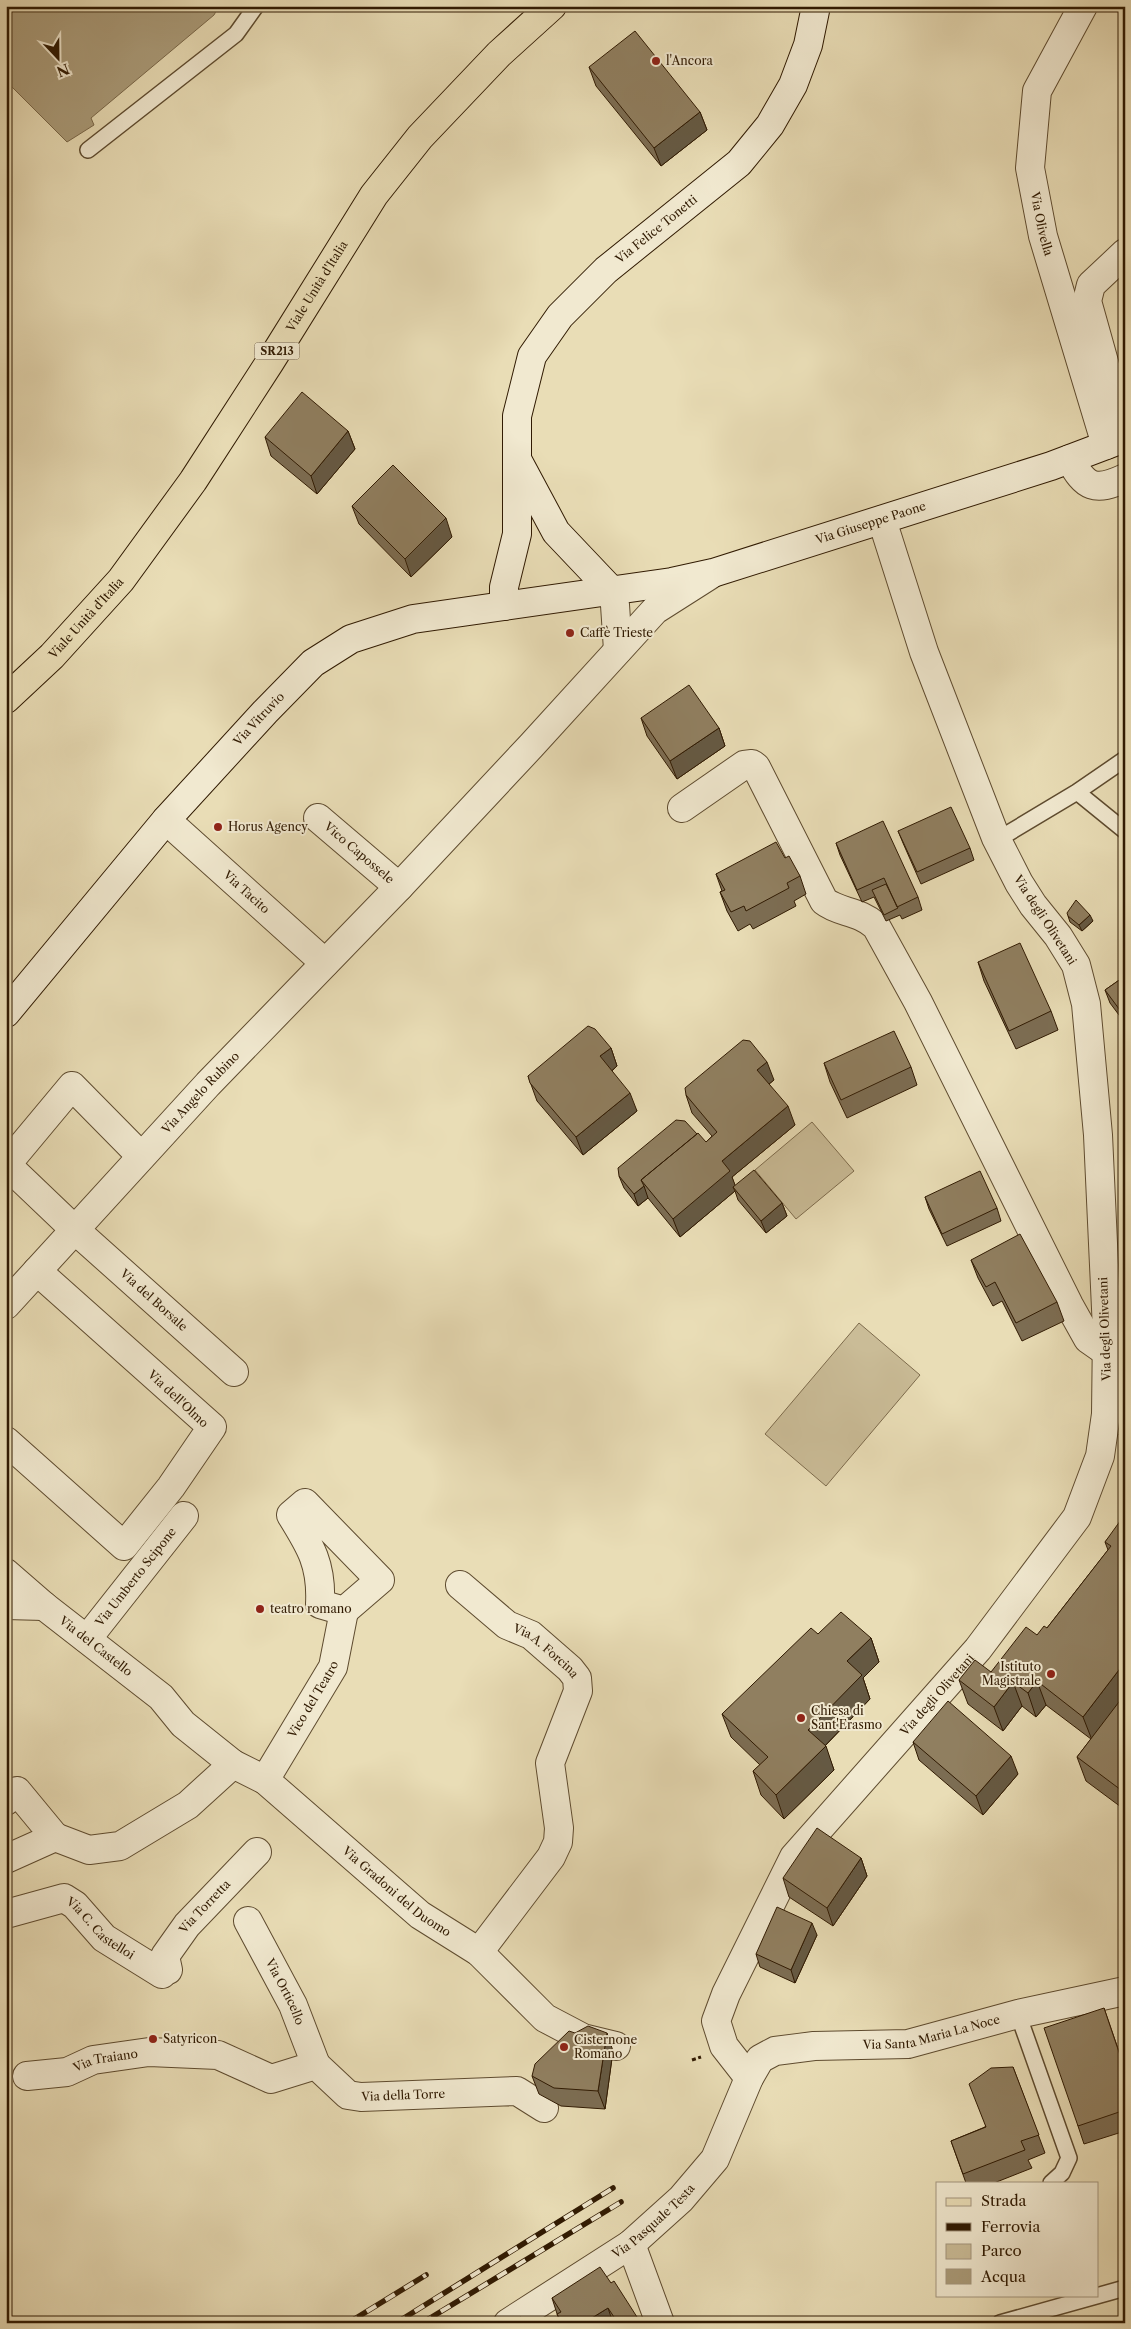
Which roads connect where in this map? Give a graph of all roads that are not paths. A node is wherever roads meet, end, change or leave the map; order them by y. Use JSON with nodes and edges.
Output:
{"nodes":[{"id":1,"x":256,"y":6,"type":"edge"},
{"id":2,"x":552,"y":6,"type":"edge"},
{"id":3,"x":816,"y":6,"type":"edge"},
{"id":4,"x":1083,"y":6,"type":"edge"},
{"id":5,"x":88,"y":150,"type":"dead end"},
{"id":6,"x":1125,"y":253,"type":"edge"},
{"id":7,"x":1118,"y":440,"type":"edge"},
{"id":8,"x":516,"y":457,"type":"junction"},
{"id":9,"x":1070,"y":459,"type":"junction"},
{"id":10,"x":1125,"y":478,"type":"edge"},
{"id":11,"x":882,"y":520,"type":"junction"},
{"id":12,"x":713,"y":573,"type":"junction"},
{"id":13,"x":611,"y":590,"type":"junction"},
{"id":14,"x":504,"y":606,"type":"junction"},
{"id":15,"x":618,"y":650,"type":"junction"},
{"id":16,"x":6,"y":699,"type":"edge"},
{"id":17,"x":1125,"y":759,"type":"edge"},
{"id":18,"x":1078,"y":792,"type":"junction"},
{"id":19,"x":682,"y":808,"type":"dead end"},
{"id":20,"x":318,"y":818,"type":"dead end"},
{"id":21,"x":166,"y":820,"type":"junction"},
{"id":22,"x":1125,"y":831,"type":"edge"},
{"id":23,"x":996,"y":838,"type":"junction"},
{"id":24,"x":399,"y":887,"type":"junction"},
{"id":25,"x":325,"y":964,"type":"junction"},
{"id":26,"x":6,"y":1013,"type":"edge"},
{"id":27,"x":141,"y":1156,"type":"junction"},
{"id":28,"x":6,"y":1164,"type":"edge"},
{"id":29,"x":74,"y":1229,"type":"junction"},
{"id":30,"x":37,"y":1272,"type":"junction"},
{"id":31,"x":1114,"y":1278,"type":"edge"},
{"id":32,"x":6,"y":1305,"type":"edge"},
{"id":33,"x":1108,"y":1353,"type":"junction"},
{"id":34,"x":234,"y":1372,"type":"dead end"},
{"id":35,"x":6,"y":1441,"type":"edge"},
{"id":36,"x":184,"y":1516,"type":"dead end"},
{"id":37,"x":6,"y":1573,"type":"edge"},
{"id":38,"x":460,"y":1585,"type":"dead end"},
{"id":39,"x":6,"y":1605,"type":"edge"},
{"id":40,"x":44,"y":1606,"type":"junction"},
{"id":41,"x":344,"y":1611,"type":"dead end"},
{"id":42,"x":87,"y":1639,"type":"junction"},
{"id":43,"x":184,"y":1724,"type":"joint"},
{"id":44,"x":233,"y":1764,"type":"junction"},
{"id":45,"x":265,"y":1780,"type":"junction"},
{"id":46,"x":6,"y":1801,"type":"edge"},
{"id":47,"x":55,"y":1837,"type":"junction"},
{"id":48,"x":257,"y":1852,"type":"dead end"},
{"id":49,"x":6,"y":1859,"type":"edge"},
{"id":50,"x":6,"y":1914,"type":"edge"},
{"id":51,"x":248,"y":1921,"type":"dead end"},
{"id":52,"x":479,"y":1952,"type":"junction"},
{"id":53,"x":165,"y":1972,"type":"joint"},
{"id":54,"x":1125,"y":1991,"type":"edge"},
{"id":55,"x":1018,"y":2014,"type":"junction"},
{"id":56,"x":616,"y":2046,"type":"dead end"},
{"id":57,"x":316,"y":2064,"type":"junction"},
{"id":58,"x":27,"y":2076,"type":"dead end"},
{"id":59,"x":749,"y":2078,"type":"junction"},
{"id":60,"x":544,"y":2108,"type":"dead end"},
{"id":61,"x":1052,"y":2182,"type":"edge"},
{"id":62,"x":631,"y":2244,"type":"junction"},
{"id":63,"x":1125,"y":2288,"type":"edge"},
{"id":64,"x":1096,"y":2296,"type":"edge"},
{"id":65,"x":1098,"y":2296,"type":"edge"},
{"id":66,"x":508,"y":2323,"type":"edge"},
{"id":67,"x":660,"y":2323,"type":"edge"},
{"id":68,"x":1000,"y":2323,"type":"edge"}],
"edges":[{"from":1,"to":5,"type":"lane"},
{"from":2,"to":16,"type":"main road","name":"Viale Unità d'Italia","number":"SR213"},
{"from":3,"to":8,"type":"street","name":"Via Felice Tonetti"},
{"from":4,"to":7,"type":"street","name":"Via Olivella"},
{"from":6,"to":7,"type":"street"},
{"from":7,"to":9,"type":"street","name":"Via Giuseppe Paone"},
{"from":8,"to":13,"type":"street"},
{"from":8,"to":14,"type":"street","name":"Via Felice Tonetti"},
{"from":9,"to":10,"type":"street"},
{"from":9,"to":11,"type":"street","name":"Via Giuseppe Paone"},
{"from":11,"to":12,"type":"street","name":"Via Giuseppe Paone"},
{"from":11,"to":23,"type":"street","name":"Via degli Olivetani"},
{"from":12,"to":13,"type":"street","name":"Via Giuseppe Paone"},
{"from":12,"to":15,"type":"street","name":"Via Angelo Rubino"},
{"from":13,"to":14,"type":"street","name":"Via Vitruvio"},
{"from":13,"to":15,"type":"street"},
{"from":14,"to":21,"type":"street","name":"Via Vitruvio"},
{"from":15,"to":24,"type":"street","name":"Via Angelo Rubino"},
{"from":17,"to":18,"type":"lane"},
{"from":18,"to":22,"type":"lane"},
{"from":18,"to":23,"type":"lane"},
{"from":19,"to":33,"type":"street"},
{"from":20,"to":24,"type":"street","name":"Vico Capossele"},
{"from":21,"to":25,"type":"street","name":"Via Tacito"},
{"from":21,"to":26,"type":"street","name":"Via Vitruvio"},
{"from":23,"to":31,"type":"street","name":"Via degli Olivetani"},
{"from":24,"to":25,"type":"street","name":"Via Angelo Rubino"},
{"from":25,"to":27,"type":"street","name":"Via Angelo Rubino"},
{"from":27,"to":28,"type":"street"},
{"from":27,"to":29,"type":"street","name":"Via Angelo Rubino"},
{"from":28,"to":29,"type":"street","name":"Via del Borsale"},
{"from":29,"to":30,"type":"street","name":"Via Angelo Rubino"},
{"from":29,"to":34,"type":"street","name":"Via del Borsale"},
{"from":30,"to":32,"type":"street","name":"Via Angelo Rubino"},
{"from":30,"to":35,"type":"street","name":"Via dell'Olmo"},
{"from":31,"to":33,"type":"street","name":"Via degli Olivetani"},
{"from":33,"to":59,"type":"street","name":"Via degli Olivetani"},
{"from":36,"to":42,"type":"street","name":"Via Umberto Scipone"},
{"from":37,"to":40,"type":"street","name":"Via del Castello"},
{"from":38,"to":52,"type":"street","name":"Via A. Forcina"},
{"from":39,"to":40,"type":"street"},
{"from":40,"to":42,"type":"street","name":"Via del Castello"},
{"from":41,"to":45,"type":"street","name":"Vico del Teatro"},
{"from":42,"to":43,"type":"street","name":"Via del Castello"},
{"from":43,"to":44,"type":"street","name":"Via Gradoni del Duomo"},
{"from":44,"to":45,"type":"street","name":"Via Gradoni del Duomo"},
{"from":44,"to":47,"type":"street"},
{"from":45,"to":52,"type":"street","name":"Via Gradoni del Duomo"},
{"from":46,"to":47,"type":"street"},
{"from":47,"to":49,"type":"street"},
{"from":48,"to":53,"type":"street","name":"Via Torretta"},
{"from":50,"to":53,"type":"street","name":"Via C. Castelloi"},
{"from":51,"to":57,"type":"street","name":"Via Orticello"},
{"from":52,"to":56,"type":"street","name":"Via Gradoni del Duomo"},
{"from":54,"to":55,"type":"street","name":"Via Santa Maria La Noce"},
{"from":55,"to":59,"type":"street","name":"Via Santa Maria La Noce"},
{"from":55,"to":61,"type":"lane"},
{"from":57,"to":58,"type":"street","name":"Via Traiano"},
{"from":57,"to":60,"type":"street","name":"Via della Torre"},
{"from":59,"to":62,"type":"street","name":"Via Pasquale Testa"},
{"from":62,"to":66,"type":"street","name":"Via Pasquale Testa"},
{"from":62,"to":67,"type":"street"},
{"from":63,"to":65,"type":"lane"},
{"from":64,"to":68,"type":"lane"}]}
